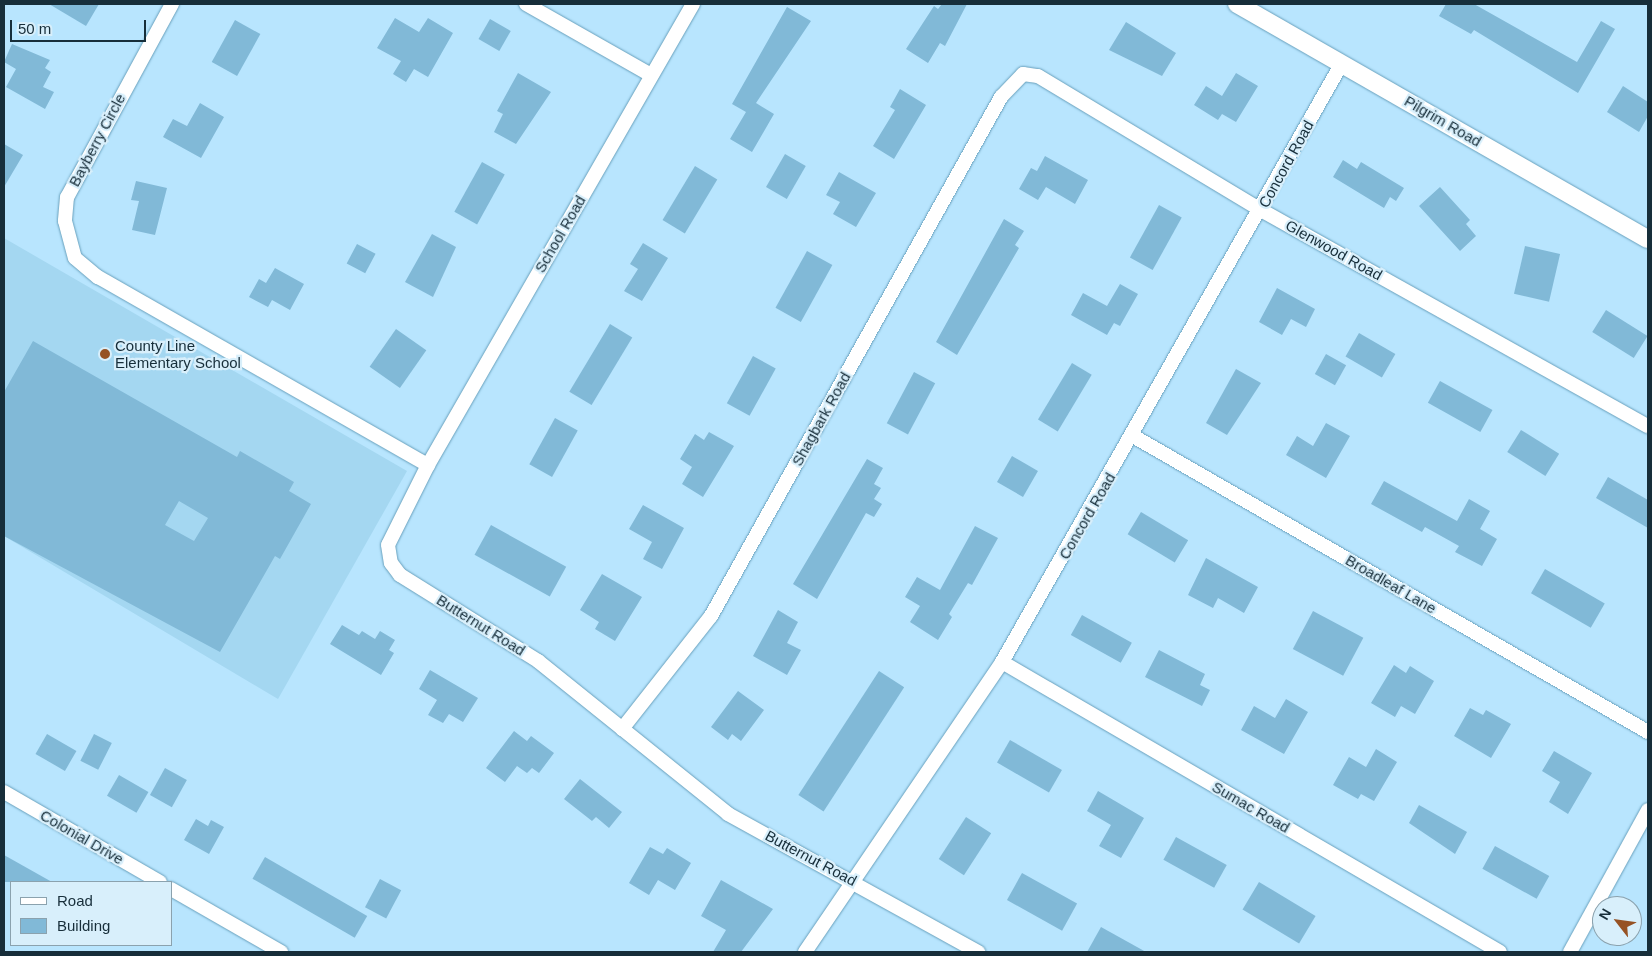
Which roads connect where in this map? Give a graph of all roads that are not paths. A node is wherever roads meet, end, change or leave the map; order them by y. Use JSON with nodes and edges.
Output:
{"nodes":[{"id":1,"x":172,"y":4,"type":"edge"},
{"id":2,"x":526,"y":4,"type":"edge"},
{"id":3,"x":693,"y":4,"type":"edge"},
{"id":4,"x":1237,"y":4,"type":"edge"},
{"id":5,"x":1342,"y":63,"type":"junction"},
{"id":6,"x":651,"y":75,"type":"junction"},
{"id":7,"x":1001,"y":97,"type":"joint"},
{"id":8,"x":1261,"y":210,"type":"junction"},
{"id":9,"x":1648,"y":239,"type":"edge"},
{"id":10,"x":1648,"y":426,"type":"edge"},
{"id":11,"x":1133,"y":436,"type":"junction"},
{"id":12,"x":428,"y":465,"type":"junction"},
{"id":13,"x":1002,"y":662,"type":"junction"},
{"id":14,"x":622,"y":729,"type":"junction"},
{"id":15,"x":1648,"y":732,"type":"edge"},
{"id":16,"x":4,"y":792,"type":"edge"},
{"id":17,"x":1648,"y":810,"type":"edge"},
{"id":18,"x":851,"y":879,"type":"junction"},
{"id":19,"x":158,"y":881,"type":"edge"},
{"id":20,"x":172,"y":890,"type":"edge"},
{"id":21,"x":281,"y":952,"type":"edge"},
{"id":22,"x":805,"y":952,"type":"edge"},
{"id":23,"x":978,"y":952,"type":"edge"},
{"id":24,"x":1500,"y":952,"type":"edge"},
{"id":25,"x":1570,"y":952,"type":"edge"}],
"edges":[{"from":1,"to":12,"type":"street","name":"Bayberry Circle"},
{"from":2,"to":6,"type":"street"},
{"from":3,"to":6,"type":"street","name":"School Road"},
{"from":4,"to":5,"type":"street","name":"Pilgrim Road"},
{"from":5,"to":8,"type":"street","name":"Concord Road"},
{"from":5,"to":9,"type":"street","name":"Pilgrim Road"},
{"from":6,"to":12,"type":"street","name":"School Road"},
{"from":7,"to":8,"type":"street","name":"Glenwood Road"},
{"from":7,"to":14,"type":"street","name":"Shagbark Road"},
{"from":8,"to":10,"type":"street","name":"Glenwood Road"},
{"from":8,"to":11,"type":"street","name":"Concord Road"},
{"from":11,"to":13,"type":"street","name":"Concord Road"},
{"from":11,"to":15,"type":"street","name":"Broadleaf Lane"},
{"from":12,"to":14,"type":"street","name":"Butternut Road"},
{"from":13,"to":18,"type":"street","name":"Concord Road"},
{"from":13,"to":24,"type":"street","name":"Sumac Road"},
{"from":14,"to":18,"type":"street","name":"Butternut Road"},
{"from":16,"to":19,"type":"street","name":"Colonial Drive"},
{"from":17,"to":25,"type":"street"},
{"from":18,"to":22,"type":"street","name":"Concord Road"},
{"from":18,"to":23,"type":"street","name":"Butternut Road"},
{"from":20,"to":21,"type":"street"}]}
